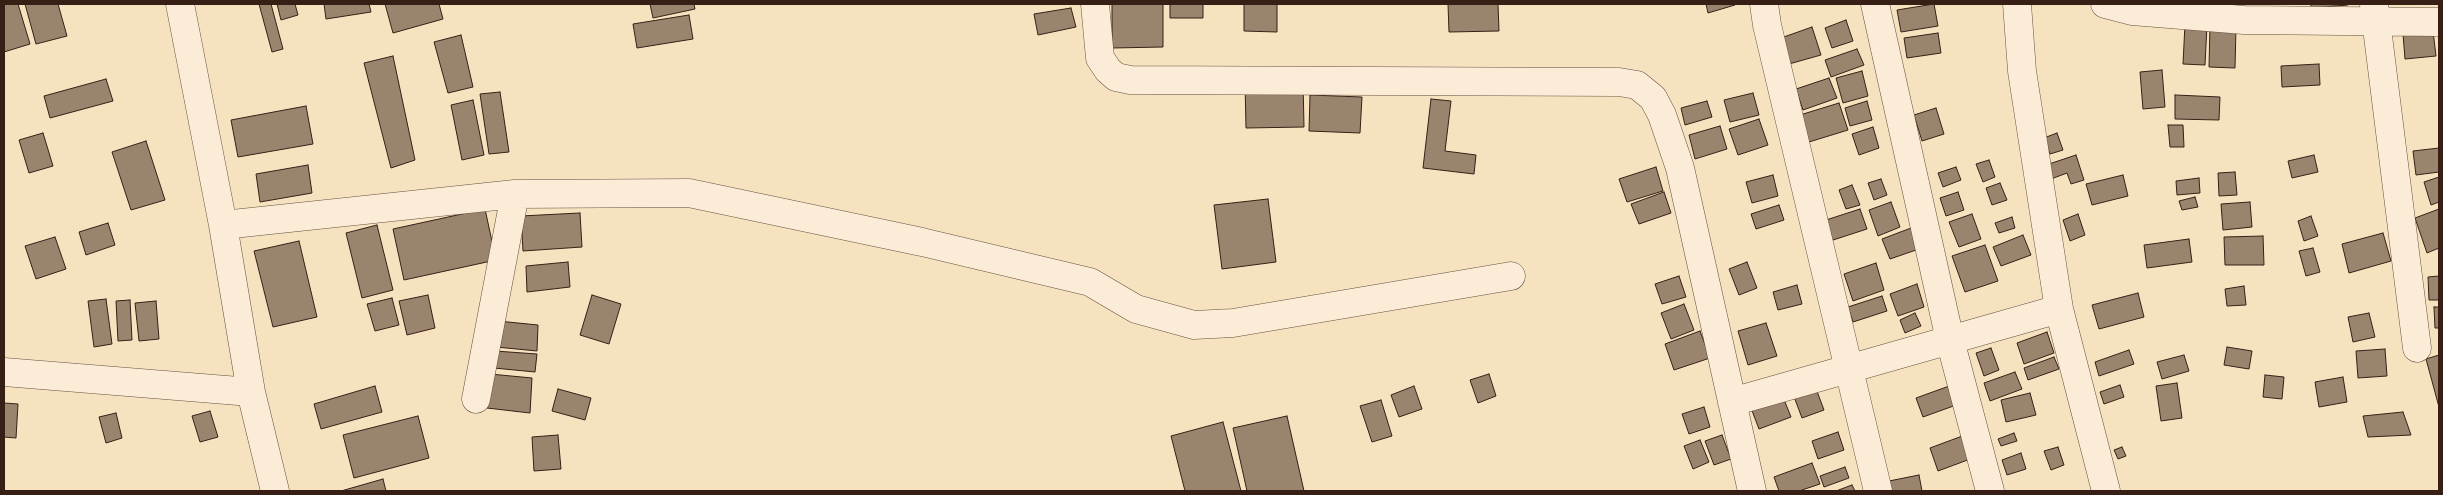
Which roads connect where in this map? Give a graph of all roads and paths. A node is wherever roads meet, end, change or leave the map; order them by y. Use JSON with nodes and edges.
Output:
{"nodes":[{"id":1,"x":180,"y":4,"type":"edge"},
{"id":2,"x":1095,"y":4,"type":"edge"},
{"id":3,"x":1764,"y":4,"type":"edge"},
{"id":4,"x":1875,"y":4,"type":"edge"},
{"id":5,"x":2017,"y":4,"type":"edge"},
{"id":6,"x":2105,"y":4,"type":"edge"},
{"id":7,"x":2375,"y":13,"type":"edge"},
{"id":8,"x":2439,"y":22,"type":"edge"},
{"id":9,"x":515,"y":194,"type":"junction"},
{"id":10,"x":223,"y":225,"type":"junction"},
{"id":11,"x":1512,"y":276,"type":"dead end"},
{"id":12,"x":2059,"y":309,"type":"junction"},
{"id":13,"x":1950,"y":340,"type":"junction"},
{"id":14,"x":2417,"y":348,"type":"dead end"},
{"id":15,"x":1848,"y":368,"type":"junction"},
{"id":16,"x":4,"y":372,"type":"edge"},
{"id":17,"x":251,"y":392,"type":"junction"},
{"id":18,"x":476,"y":398,"type":"dead end"},
{"id":19,"x":1732,"y":402,"type":"junction"},
{"id":20,"x":275,"y":491,"type":"edge"},
{"id":21,"x":1752,"y":491,"type":"edge"},
{"id":22,"x":1878,"y":491,"type":"edge"},
{"id":23,"x":1990,"y":491,"type":"edge"},
{"id":24,"x":2106,"y":491,"type":"edge"}],
"edges":[{"from":1,"to":10,"type":"street"},
{"from":2,"to":19,"type":"street"},
{"from":3,"to":15,"type":"street"},
{"from":4,"to":13,"type":"street"},
{"from":5,"to":12,"type":"street"},
{"from":6,"to":7,"type":"street"},
{"from":7,"to":8,"type":"street"},
{"from":7,"to":14,"type":"street"},
{"from":9,"to":10,"type":"street"},
{"from":9,"to":11,"type":"street"},
{"from":9,"to":18,"type":"street"},
{"from":10,"to":17,"type":"street"},
{"from":12,"to":13,"type":"street"},
{"from":12,"to":24,"type":"street"},
{"from":13,"to":15,"type":"street"},
{"from":13,"to":23,"type":"street"},
{"from":15,"to":19,"type":"street"},
{"from":15,"to":22,"type":"street"},
{"from":16,"to":17,"type":"street"},
{"from":17,"to":20,"type":"street"},
{"from":19,"to":21,"type":"street"}]}
